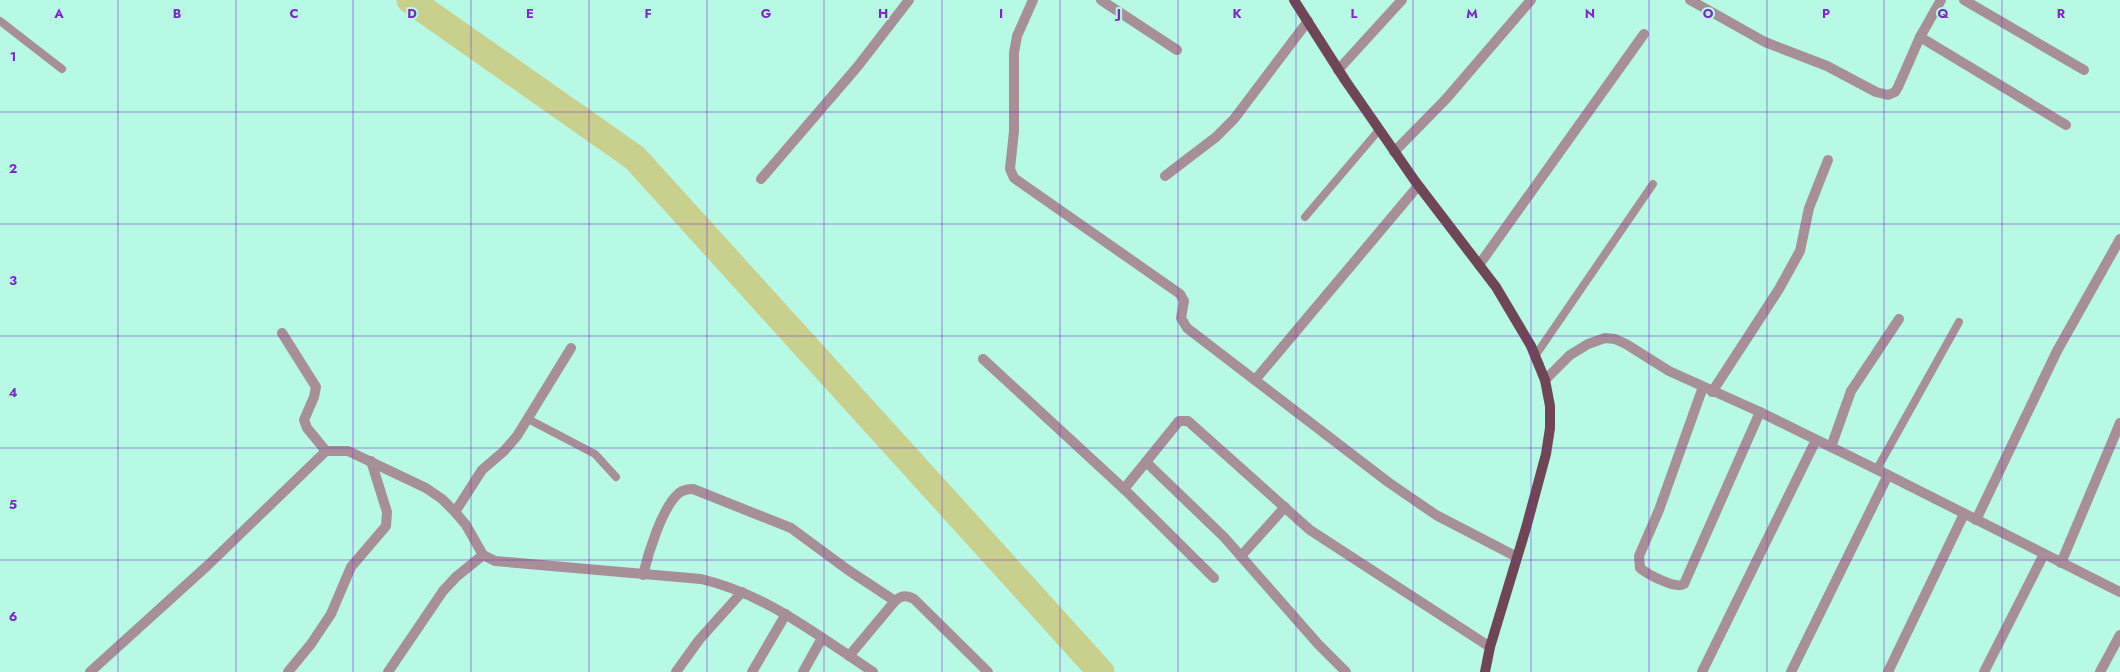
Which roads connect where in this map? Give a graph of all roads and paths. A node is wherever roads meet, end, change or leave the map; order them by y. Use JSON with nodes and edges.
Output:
{"nodes":[{"id":1,"x":909,"y":0,"type":"edge"},
{"id":2,"x":1033,"y":0,"type":"edge"},
{"id":3,"x":1101,"y":0,"type":"edge"},
{"id":4,"x":1294,"y":0,"type":"edge"},
{"id":5,"x":1402,"y":0,"type":"edge"},
{"id":6,"x":1531,"y":0,"type":"edge"},
{"id":7,"x":1690,"y":0,"type":"edge"},
{"id":8,"x":1941,"y":0,"type":"edge"},
{"id":9,"x":1964,"y":0,"type":"edge"},
{"id":10,"x":0,"y":21,"type":"edge"},
{"id":11,"x":1308,"y":21,"type":"junction"},
{"id":12,"x":1644,"y":34,"type":"dead end"},
{"id":13,"x":1920,"y":37,"type":"junction"},
{"id":14,"x":1177,"y":50,"type":"dead end"},
{"id":15,"x":62,"y":69,"type":"dead end"},
{"id":16,"x":1338,"y":70,"type":"junction"},
{"id":17,"x":2084,"y":70,"type":"dead end"},
{"id":18,"x":2066,"y":125,"type":"dead end"},
{"id":19,"x":1379,"y":130,"type":"junction"},
{"id":20,"x":1394,"y":152,"type":"junction"},
{"id":21,"x":1828,"y":160,"type":"dead end"},
{"id":22,"x":1165,"y":176,"type":"dead end"},
{"id":23,"x":761,"y":178,"type":"dead end"},
{"id":24,"x":1654,"y":184,"type":"dead end"},
{"id":25,"x":1418,"y":186,"type":"junction"},
{"id":26,"x":1305,"y":217,"type":"dead end"},
{"id":27,"x":2118,"y":246,"type":"edge"},
{"id":28,"x":1479,"y":265,"type":"junction"},
{"id":29,"x":1899,"y":319,"type":"dead end"},
{"id":30,"x":1959,"y":322,"type":"dead end"},
{"id":31,"x":282,"y":333,"type":"dead end"},
{"id":32,"x":571,"y":348,"type":"dead end"},
{"id":33,"x":1535,"y":356,"type":"junction"},
{"id":34,"x":983,"y":360,"type":"dead end"},
{"id":35,"x":1255,"y":380,"type":"junction"},
{"id":36,"x":1545,"y":380,"type":"junction"},
{"id":37,"x":1702,"y":387,"type":"junction"},
{"id":38,"x":1712,"y":392,"type":"junction"},
{"id":39,"x":1760,"y":412,"type":"junction"},
{"id":40,"x":528,"y":419,"type":"junction"},
{"id":41,"x":2120,"y":423,"type":"edge"},
{"id":42,"x":1816,"y":440,"type":"junction"},
{"id":43,"x":1831,"y":447,"type":"junction"},
{"id":44,"x":326,"y":451,"type":"junction"},
{"id":45,"x":371,"y":461,"type":"junction"},
{"id":46,"x":1146,"y":462,"type":"junction"},
{"id":47,"x":1877,"y":470,"type":"junction"},
{"id":48,"x":1888,"y":475,"type":"junction"},
{"id":49,"x":616,"y":477,"type":"dead end"},
{"id":50,"x":1124,"y":489,"type":"junction"},
{"id":51,"x":1285,"y":507,"type":"junction"},
{"id":52,"x":455,"y":512,"type":"junction"},
{"id":53,"x":1964,"y":514,"type":"junction"},
{"id":54,"x":1976,"y":520,"type":"junction"},
{"id":55,"x":2044,"y":554,"type":"junction"},
{"id":56,"x":483,"y":555,"type":"junction"},
{"id":57,"x":1241,"y":556,"type":"junction"},
{"id":58,"x":1517,"y":557,"type":"junction"},
{"id":59,"x":2061,"y":563,"type":"junction"},
{"id":60,"x":643,"y":575,"type":"junction"},
{"id":61,"x":1214,"y":578,"type":"dead end"},
{"id":62,"x":742,"y":592,"type":"junction"},
{"id":63,"x":2120,"y":592,"type":"edge"},
{"id":64,"x":895,"y":601,"type":"junction"},
{"id":65,"x":786,"y":614,"type":"junction"},
{"id":66,"x":2120,"y":635,"type":"edge"},
{"id":67,"x":822,"y":638,"type":"junction"},
{"id":68,"x":1490,"y":647,"type":"junction"},
{"id":69,"x":849,"y":656,"type":"junction"},
{"id":70,"x":90,"y":672,"type":"edge"},
{"id":71,"x":288,"y":672,"type":"edge"},
{"id":72,"x":388,"y":672,"type":"edge"},
{"id":73,"x":676,"y":672,"type":"edge"},
{"id":74,"x":752,"y":672,"type":"edge"},
{"id":75,"x":803,"y":672,"type":"edge"},
{"id":76,"x":872,"y":672,"type":"edge"},
{"id":77,"x":988,"y":672,"type":"edge"},
{"id":78,"x":1346,"y":672,"type":"edge"},
{"id":79,"x":1486,"y":672,"type":"edge"},
{"id":80,"x":1702,"y":672,"type":"edge"},
{"id":81,"x":1791,"y":672,"type":"edge"},
{"id":82,"x":1888,"y":672,"type":"edge"},
{"id":83,"x":1984,"y":672,"type":"edge"},
{"id":84,"x":2100,"y":672,"type":"edge"}],
"edges":[{"from":1,"to":23,"type":"street"},
{"from":2,"to":35,"type":"street"},
{"from":3,"to":14,"type":"street"},
{"from":4,"to":11,"type":"main road"},
{"from":5,"to":16,"type":"street"},
{"from":6,"to":20,"type":"street"},
{"from":7,"to":13,"type":"street"},
{"from":8,"to":13,"type":"street"},
{"from":9,"to":17,"type":"street"},
{"from":10,"to":15,"type":"lane"},
{"from":11,"to":16,"type":"main road"},
{"from":11,"to":22,"type":"street"},
{"from":12,"to":28,"type":"street"},
{"from":13,"to":18,"type":"street"},
{"from":16,"to":19,"type":"main road"},
{"from":19,"to":20,"type":"main road"},
{"from":19,"to":26,"type":"lane"},
{"from":20,"to":25,"type":"main road"},
{"from":21,"to":38,"type":"street"},
{"from":24,"to":33,"type":"lane"},
{"from":25,"to":28,"type":"main road"},
{"from":25,"to":35,"type":"street"},
{"from":27,"to":54,"type":"street"},
{"from":28,"to":33,"type":"main road"},
{"from":29,"to":43,"type":"street"},
{"from":30,"to":47,"type":"lane"},
{"from":31,"to":44,"type":"street"},
{"from":32,"to":40,"type":"street"},
{"from":33,"to":36,"type":"main road"},
{"from":34,"to":50,"type":"street"},
{"from":35,"to":58,"type":"street"},
{"from":36,"to":37,"type":"street"},
{"from":36,"to":58,"type":"main road"},
{"from":37,"to":38,"type":"street"},
{"from":37,"to":39,"type":"street"},
{"from":38,"to":39,"type":"street"},
{"from":39,"to":42,"type":"street"},
{"from":40,"to":49,"type":"lane"},
{"from":40,"to":52,"type":"street"},
{"from":41,"to":59,"type":"street"},
{"from":42,"to":43,"type":"street"},
{"from":42,"to":80,"type":"street"},
{"from":43,"to":47,"type":"street"},
{"from":44,"to":45,"type":"street"},
{"from":44,"to":70,"type":"street"},
{"from":45,"to":52,"type":"street"},
{"from":45,"to":71,"type":"street"},
{"from":46,"to":50,"type":"street"},
{"from":46,"to":51,"type":"street"},
{"from":46,"to":57,"type":"street"},
{"from":47,"to":48,"type":"street"},
{"from":48,"to":53,"type":"street"},
{"from":48,"to":81,"type":"street"},
{"from":50,"to":61,"type":"street"},
{"from":51,"to":57,"type":"street"},
{"from":51,"to":68,"type":"street"},
{"from":52,"to":56,"type":"street"},
{"from":53,"to":54,"type":"street"},
{"from":53,"to":82,"type":"street"},
{"from":54,"to":55,"type":"street"},
{"from":55,"to":59,"type":"street"},
{"from":55,"to":83,"type":"street"},
{"from":56,"to":60,"type":"street"},
{"from":56,"to":72,"type":"street"},
{"from":57,"to":78,"type":"street"},
{"from":58,"to":68,"type":"main road"},
{"from":59,"to":63,"type":"street"},
{"from":60,"to":62,"type":"street"},
{"from":60,"to":64,"type":"street"},
{"from":62,"to":65,"type":"street"},
{"from":62,"to":73,"type":"street"},
{"from":64,"to":69,"type":"street"},
{"from":64,"to":77,"type":"street"},
{"from":65,"to":67,"type":"street"},
{"from":65,"to":74,"type":"street"},
{"from":66,"to":84,"type":"street"},
{"from":67,"to":69,"type":"street"},
{"from":67,"to":75,"type":"street"},
{"from":68,"to":79,"type":"main road"},
{"from":69,"to":76,"type":"street"}]}
